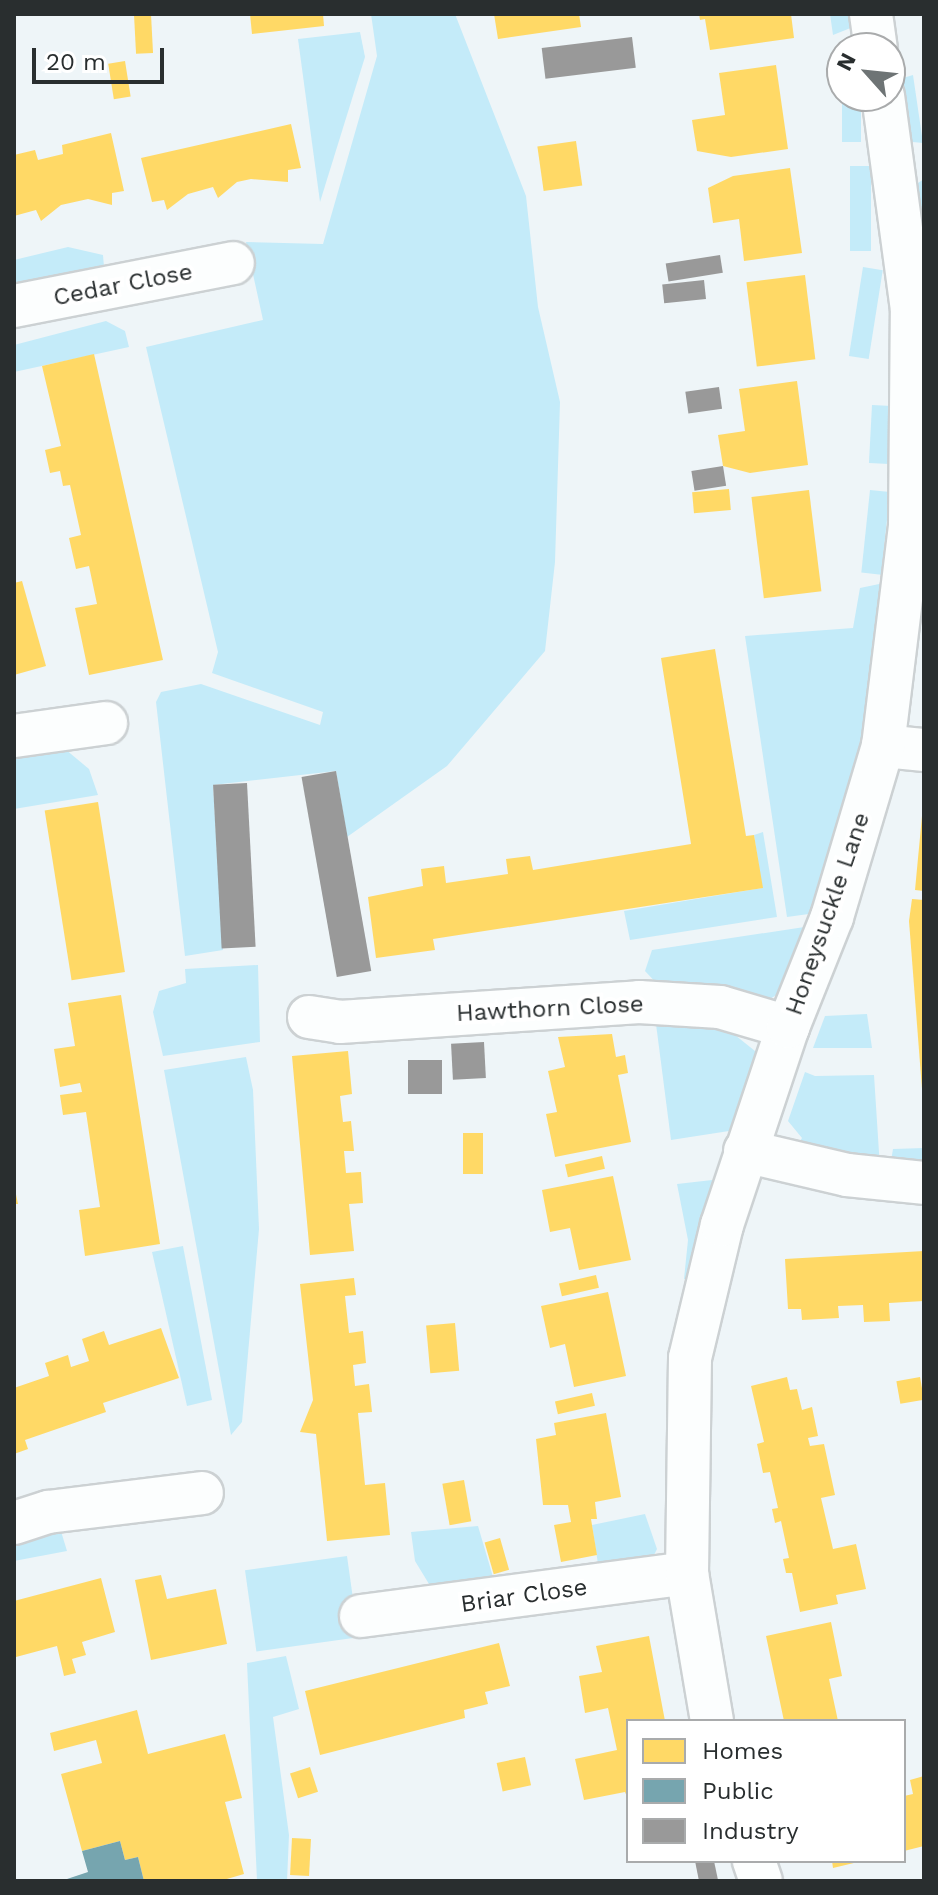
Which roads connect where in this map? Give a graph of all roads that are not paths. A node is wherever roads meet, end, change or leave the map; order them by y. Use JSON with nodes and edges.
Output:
{"nodes":[{"id":1,"x":886,"y":112,"type":"edge"},
{"id":2,"x":233,"y":263,"type":"dead end"},
{"id":3,"x":14,"y":306,"type":"edge"},
{"id":4,"x":918,"y":310,"type":"edge"},
{"id":5,"x":106,"y":723,"type":"dead end"},
{"id":6,"x":14,"y":736,"type":"edge"},
{"id":7,"x":883,"y":746,"type":"junction"},
{"id":8,"x":924,"y":750,"type":"edge"},
{"id":9,"x":309,"y":1017,"type":"dead end"},
{"id":10,"x":788,"y":1027,"type":"junction"},
{"id":11,"x":745,"y":1151,"type":"junction"},
{"id":12,"x":924,"y":1183,"type":"edge"},
{"id":13,"x":202,"y":1493,"type":"dead end"},
{"id":14,"x":14,"y":1523,"type":"edge"},
{"id":15,"x":687,"y":1573,"type":"junction"},
{"id":16,"x":361,"y":1616,"type":"dead end"},
{"id":17,"x":712,"y":1719,"type":"edge"}],
"edges":[{"from":1,"to":4,"type":"street","name":"Honeysuckle Lane"},
{"from":2,"to":3,"type":"street","name":"Cedar Close"},
{"from":4,"to":7,"type":"street","name":"Honeysuckle Lane"},
{"from":5,"to":6,"type":"street"},
{"from":7,"to":8,"type":"street"},
{"from":7,"to":10,"type":"street","name":"Honeysuckle Lane"},
{"from":9,"to":10,"type":"street","name":"Hawthorn Close"},
{"from":10,"to":11,"type":"street","name":"Honeysuckle Lane"},
{"from":11,"to":12,"type":"street"},
{"from":11,"to":15,"type":"street","name":"Honeysuckle Lane"},
{"from":13,"to":14,"type":"street"},
{"from":15,"to":16,"type":"street","name":"Briar Close"},
{"from":15,"to":17,"type":"street","name":"Honeysuckle Lane"}]}
